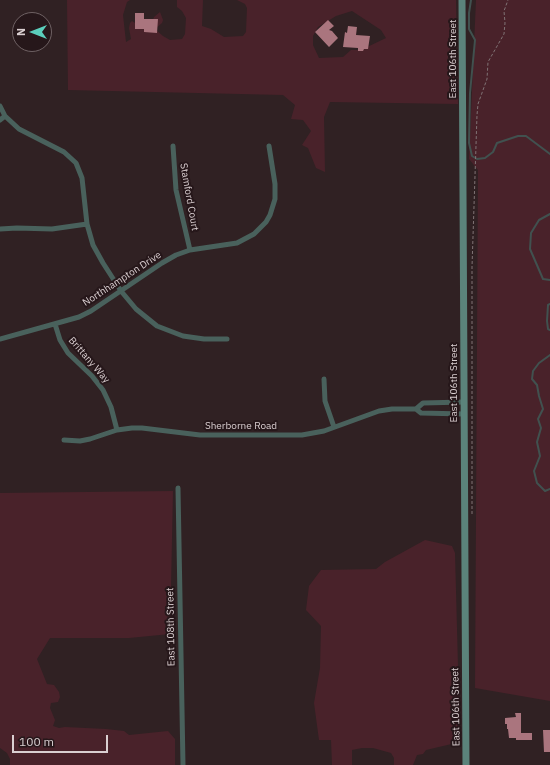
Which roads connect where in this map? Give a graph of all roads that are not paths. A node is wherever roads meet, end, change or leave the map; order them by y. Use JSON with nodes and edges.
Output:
{"nodes":[{"id":1,"x":462,"y":0,"type":"edge"},
{"id":2,"x":0,"y":106,"type":"edge"},
{"id":3,"x":6,"y":116,"type":"junction"},
{"id":4,"x":0,"y":120,"type":"edge"},
{"id":5,"x":173,"y":146,"type":"dead end"},
{"id":6,"x":268,"y":146,"type":"dead end"},
{"id":7,"x":87,"y":224,"type":"junction"},
{"id":8,"x":0,"y":229,"type":"edge"},
{"id":9,"x":190,"y":250,"type":"junction"},
{"id":10,"x":121,"y":291,"type":"junction"},
{"id":11,"x":55,"y":324,"type":"junction"},
{"id":12,"x":0,"y":339,"type":"edge"},
{"id":13,"x":227,"y":339,"type":"dead end"},
{"id":14,"x":324,"y":379,"type":"dead end"},
{"id":15,"x":464,"y":402,"type":"junction"},
{"id":16,"x":416,"y":409,"type":"junction"},
{"id":17,"x":464,"y":414,"type":"junction"},
{"id":18,"x":334,"y":427,"type":"junction"},
{"id":19,"x":117,"y":430,"type":"junction"},
{"id":20,"x":64,"y":440,"type":"dead end"},
{"id":21,"x":178,"y":488,"type":"dead end"},
{"id":22,"x":183,"y":765,"type":"edge"},
{"id":23,"x":466,"y":765,"type":"edge"}],
"edges":[{"from":1,"to":15,"type":"main road","name":"East 106th Street"},
{"from":2,"to":3,"type":"street"},
{"from":3,"to":4,"type":"street"},
{"from":3,"to":7,"type":"street"},
{"from":5,"to":9,"type":"street","name":"Stamford Court"},
{"from":6,"to":9,"type":"street","name":"Northhampton Drive"},
{"from":7,"to":8,"type":"street"},
{"from":7,"to":10,"type":"street"},
{"from":9,"to":10,"type":"street","name":"Northhampton Drive"},
{"from":10,"to":11,"type":"street","name":"Northhampton Drive"},
{"from":10,"to":13,"type":"street"},
{"from":11,"to":12,"type":"street","name":"Northhampton Drive"},
{"from":11,"to":19,"type":"street","name":"Brittany Way"},
{"from":14,"to":18,"type":"street"},
{"from":15,"to":16,"type":"street","name":"Sherborne Road"},
{"from":15,"to":17,"type":"main road","name":"East 106th Street"},
{"from":16,"to":17,"type":"street","name":"Sherborne Road"},
{"from":16,"to":18,"type":"street","name":"Sherborne Road"},
{"from":17,"to":23,"type":"main road","name":"East 106th Street"},
{"from":18,"to":19,"type":"street","name":"Sherborne Road"},
{"from":19,"to":20,"type":"street","name":"Sherborne Road"},
{"from":21,"to":22,"type":"street","name":"East 108th Street"}]}
